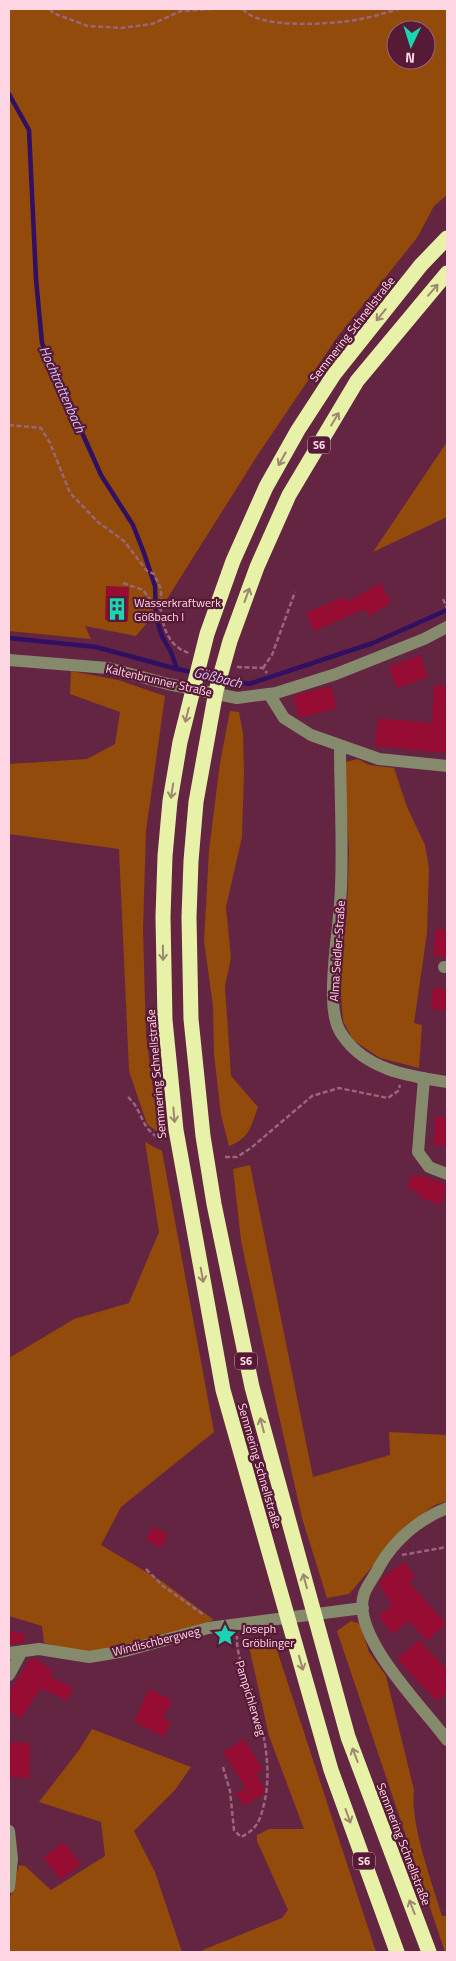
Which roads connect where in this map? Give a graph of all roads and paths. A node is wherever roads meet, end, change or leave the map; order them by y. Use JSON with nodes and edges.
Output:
{"nodes":[{"id":1,"x":50,"y":9,"type":"edge"},
{"id":2,"x":213,"y":9,"type":"edge"},
{"id":3,"x":243,"y":9,"type":"edge"},
{"id":4,"x":398,"y":9,"type":"edge"},
{"id":5,"x":447,"y":238,"type":"edge"},
{"id":6,"x":447,"y":273,"type":"edge"},
{"id":7,"x":9,"y":425,"type":"edge"},
{"id":8,"x":123,"y":583,"type":"dead end"},
{"id":9,"x":295,"y":592,"type":"dead end"},
{"id":10,"x":443,"y":599,"type":"dead end"},
{"id":11,"x":447,"y":608,"type":"edge"},
{"id":12,"x":161,"y":610,"type":"junction"},
{"id":13,"x":447,"y":627,"type":"edge"},
{"id":14,"x":191,"y":653,"type":"dead end"},
{"id":15,"x":9,"y":660,"type":"edge"},
{"id":16,"x":233,"y":666,"type":"dead end"},
{"id":17,"x":263,"y":668,"type":"junction"},
{"id":18,"x":267,"y":673,"type":"dead end"},
{"id":19,"x":269,"y":694,"type":"junction"},
{"id":20,"x":340,"y":746,"type":"junction"},
{"id":21,"x":447,"y":766,"type":"edge"},
{"id":22,"x":402,"y":1074,"type":"junction"},
{"id":23,"x":424,"y":1078,"type":"junction"},
{"id":24,"x":447,"y":1082,"type":"edge"},
{"id":25,"x":128,"y":1097,"type":"dead end"},
{"id":26,"x":162,"y":1140,"type":"dead end"},
{"id":27,"x":225,"y":1157,"type":"dead end"},
{"id":28,"x":447,"y":1174,"type":"edge"},
{"id":29,"x":447,"y":1508,"type":"edge"},
{"id":30,"x":447,"y":1547,"type":"edge"},
{"id":31,"x":384,"y":1559,"type":"junction"},
{"id":32,"x":146,"y":1568,"type":"dead end"},
{"id":33,"x":363,"y":1608,"type":"junction"},
{"id":34,"x":239,"y":1624,"type":"junction"},
{"id":35,"x":219,"y":1626,"type":"junction"},
{"id":36,"x":22,"y":1650,"type":"junction"},
{"id":37,"x":9,"y":1652,"type":"edge"},
{"id":38,"x":9,"y":1676,"type":"edge"},
{"id":39,"x":447,"y":1740,"type":"edge"},
{"id":40,"x":222,"y":1767,"type":"dead end"},
{"id":41,"x":9,"y":1830,"type":"edge"},
{"id":42,"x":9,"y":1886,"type":"edge"},
{"id":43,"x":397,"y":1952,"type":"edge"},
{"id":44,"x":429,"y":1952,"type":"edge"}],
"edges":[{"from":1,"to":2,"type":"path"},
{"from":3,"to":4,"type":"path"},
{"from":5,"to":43,"type":"highway","name":"Semmering Schnellstraße","number":"S6","one_way":true},
{"from":44,"to":6,"type":"highway","name":"Semmering Schnellstraße","number":"S6","one_way":true},
{"from":7,"to":12,"type":"path"},
{"from":8,"to":12,"type":"path"},
{"from":9,"to":17,"type":"path"},
{"from":10,"to":11,"type":"path"},
{"from":12,"to":14,"type":"path"},
{"from":13,"to":19,"type":"street","name":"Kaltenbrunner Straße"},
{"from":15,"to":19,"type":"street","name":"Kaltenbrunner Straße"},
{"from":16,"to":17,"type":"path"},
{"from":17,"to":18,"type":"path"},
{"from":19,"to":20,"type":"street"},
{"from":20,"to":21,"type":"street"},
{"from":20,"to":22,"type":"street","name":"Alma Seidler-Straße"},
{"from":22,"to":23,"type":"street","name":"Alma Seidler-Straße"},
{"from":22,"to":27,"type":"path"},
{"from":23,"to":24,"type":"street","name":"Alma Seidler-Straße"},
{"from":23,"to":28,"type":"street"},
{"from":25,"to":26,"type":"path"},
{"from":29,"to":31,"type":"street"},
{"from":30,"to":31,"type":"path"},
{"from":31,"to":33,"type":"street"},
{"from":32,"to":35,"type":"path"},
{"from":33,"to":34,"type":"street","name":"Windischbergweg"},
{"from":33,"to":39,"type":"street"},
{"from":34,"to":35,"type":"street","name":"Windischbergweg"},
{"from":34,"to":40,"type":"path","name":"Pampichlerweg"},
{"from":35,"to":36,"type":"street","name":"Windischbergweg"},
{"from":36,"to":37,"type":"street","name":"Windischbergweg"},
{"from":36,"to":38,"type":"street"},
{"from":41,"to":42,"type":"street"}]}
